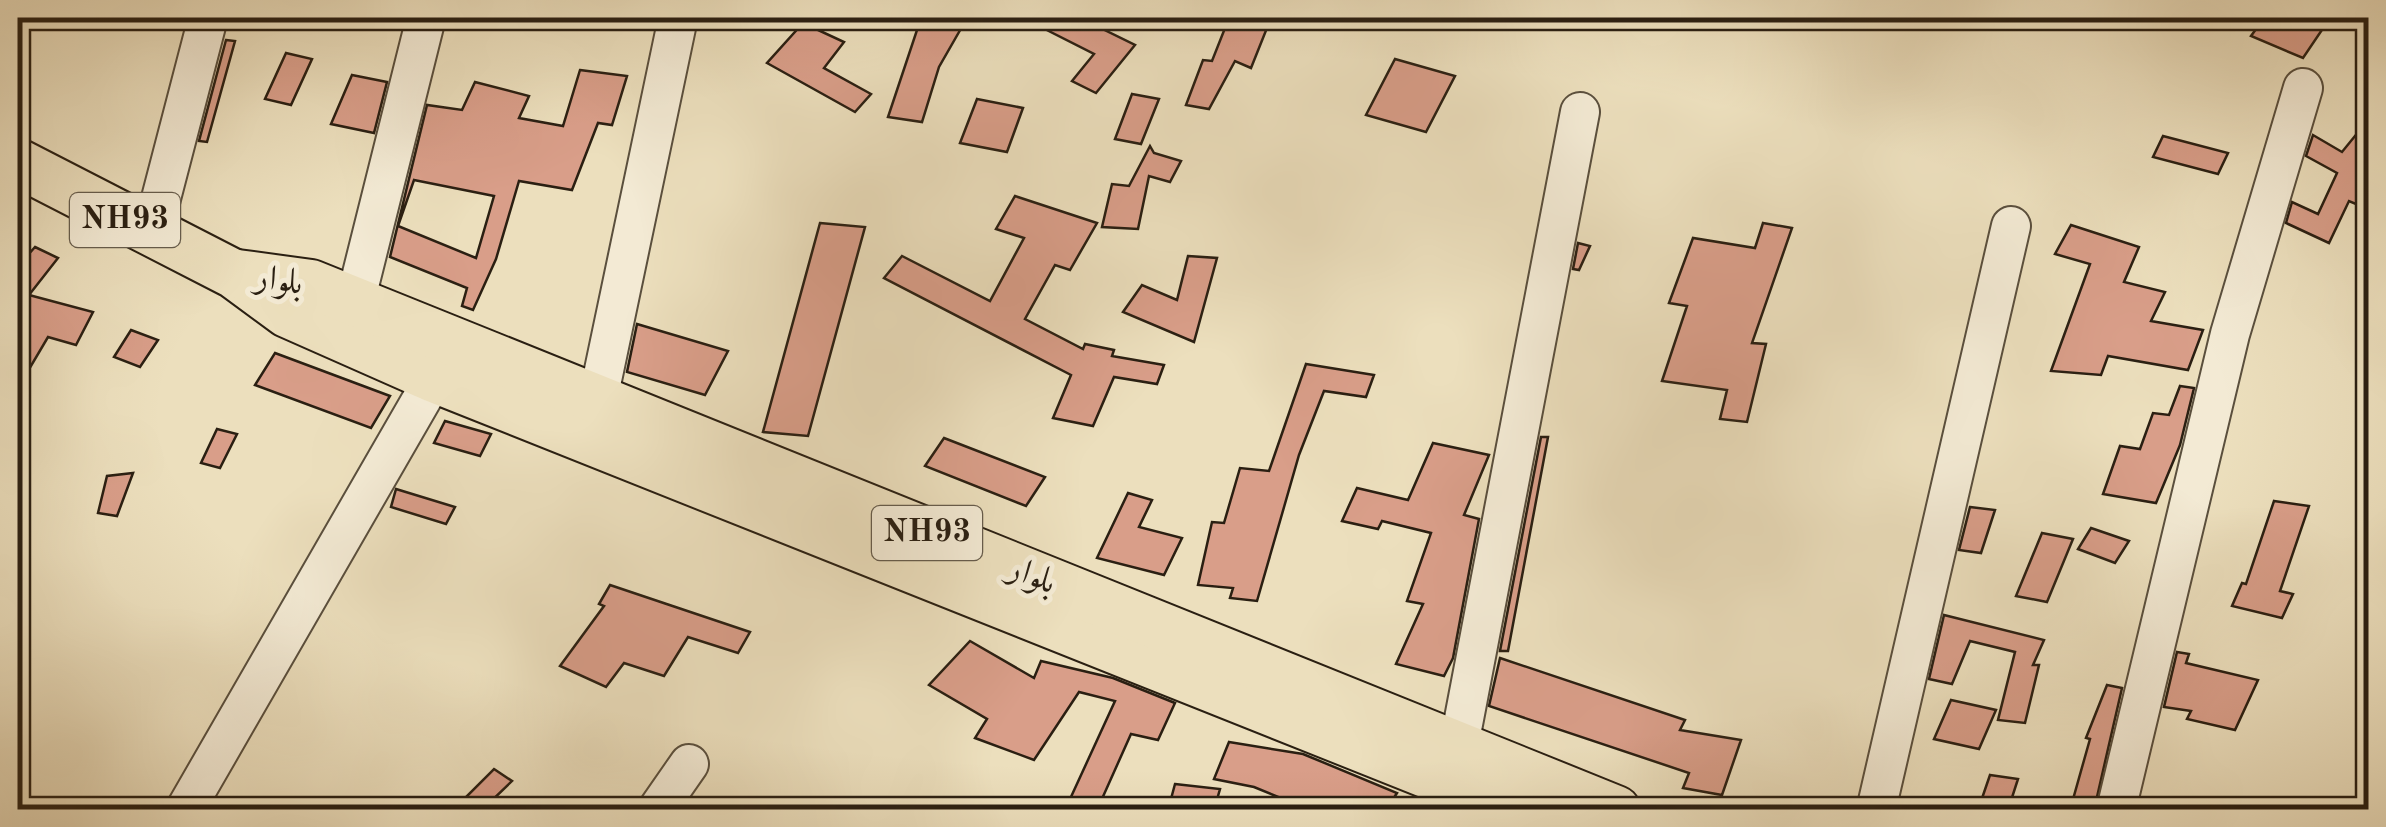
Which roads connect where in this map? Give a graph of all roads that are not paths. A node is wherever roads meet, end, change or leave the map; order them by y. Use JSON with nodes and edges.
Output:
{"nodes":[{"id":1,"x":208,"y":18,"type":"edge"},
{"id":2,"x":426,"y":18,"type":"edge"},
{"id":3,"x":678,"y":18,"type":"edge"},
{"id":4,"x":2303,"y":88,"type":"dead end"},
{"id":5,"x":1580,"y":112,"type":"dead end"},
{"id":6,"x":18,"y":163,"type":"edge"},
{"id":7,"x":2010,"y":226,"type":"dead end"},
{"id":8,"x":152,"y":233,"type":"junction"},
{"id":9,"x":234,"y":274,"type":"junction"},
{"id":10,"x":355,"y":302,"type":"junction"},
{"id":11,"x":434,"y":378,"type":"junction"},
{"id":12,"x":598,"y":399,"type":"junction"},
{"id":13,"x":669,"y":450,"type":"junction"},
{"id":14,"x":1459,"y":746,"type":"junction"},
{"id":15,"x":689,"y":764,"type":"dead end"},
{"id":16,"x":185,"y":810,"type":"edge"},
{"id":17,"x":656,"y":810,"type":"edge"},
{"id":18,"x":1518,"y":810,"type":"edge"},
{"id":19,"x":1616,"y":810,"type":"edge"},
{"id":20,"x":1876,"y":810,"type":"edge"},
{"id":21,"x":2116,"y":810,"type":"edge"}],
"edges":[{"from":1,"to":8,"type":"street"},
{"from":2,"to":10,"type":"street"},
{"from":3,"to":12,"type":"street"},
{"from":4,"to":21,"type":"street"},
{"from":5,"to":14,"type":"street"},
{"from":6,"to":8,"type":"main road","number":"NH93"},
{"from":7,"to":20,"type":"street"},
{"from":8,"to":9,"type":"main road","number":"NH93"},
{"from":9,"to":10,"type":"main road","name":"بلوار","number":"NH93"},
{"from":9,"to":11,"type":"main road","name":"بلوار","number":"NH93"},
{"from":10,"to":12,"type":"main road","name":"بلوار","number":"NH93"},
{"from":11,"to":13,"type":"main road","name":"بلوار","number":"NH93"},
{"from":11,"to":16,"type":"street"},
{"from":12,"to":13,"type":"main road","name":"بلوار","number":"NH93"},
{"from":13,"to":14,"type":"main road","name":"بلوار","number":"NH93"},
{"from":13,"to":18,"type":"main road","name":"بلوار","number":"NH93"},
{"from":14,"to":19,"type":"main road","name":"بلوار","number":"NH93"},
{"from":15,"to":17,"type":"street"}]}
